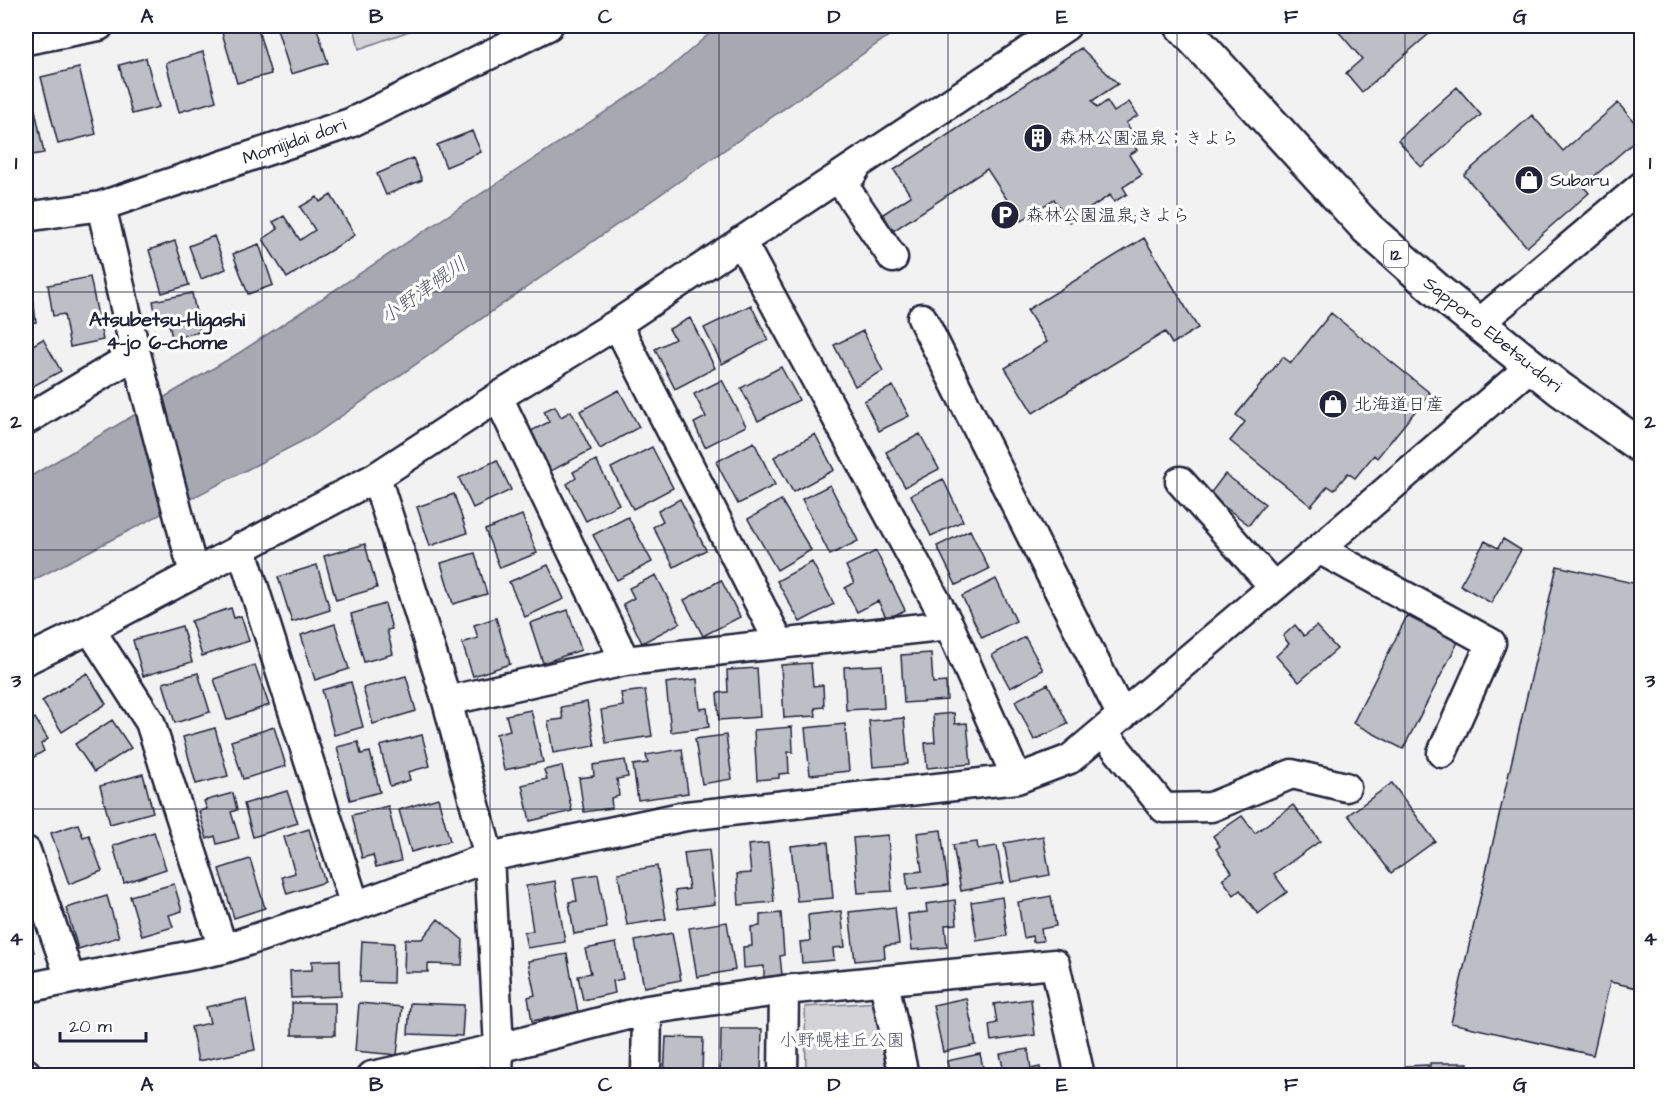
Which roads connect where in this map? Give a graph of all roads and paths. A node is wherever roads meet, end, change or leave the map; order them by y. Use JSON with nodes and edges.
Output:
{"nodes":[{"id":1,"x":548,"y":26,"type":"edge"},
{"id":2,"x":1066,"y":26,"type":"edge"},
{"id":3,"x":1182,"y":26,"type":"edge"},
{"id":4,"x":92,"y":27,"type":"edge"},
{"id":5,"x":26,"y":40,"type":"edge"},
{"id":6,"x":858,"y":164,"type":"junction"},
{"id":7,"x":1641,"y":186,"type":"edge"},
{"id":8,"x":101,"y":206,"type":"junction"},
{"id":9,"x":26,"y":217,"type":"edge"},
{"id":10,"x":741,"y":241,"type":"junction"},
{"id":11,"x":893,"y":258,"type":"dead end"},
{"id":12,"x":922,"y":318,"type":"dead end"},
{"id":13,"x":617,"y":324,"type":"junction"},
{"id":14,"x":1478,"y":324,"type":"junction"},
{"id":15,"x":136,"y":354,"type":"junction"},
{"id":16,"x":1530,"y":366,"type":"junction"},
{"id":17,"x":498,"y":397,"type":"junction"},
{"id":18,"x":26,"y":420,"type":"edge"},
{"id":19,"x":1641,"y":447,"type":"edge"},
{"id":20,"x":376,"y":477,"type":"junction"},
{"id":21,"x":1180,"y":481,"type":"dead end"},
{"id":22,"x":241,"y":547,"type":"junction"},
{"id":23,"x":1319,"y":549,"type":"junction"},
{"id":24,"x":194,"y":574,"type":"junction"},
{"id":25,"x":1274,"y":587,"type":"junction"},
{"id":26,"x":949,"y":625,"type":"junction"},
{"id":27,"x":90,"y":629,"type":"junction"},
{"id":28,"x":780,"y":644,"type":"junction"},
{"id":29,"x":26,"y":660,"type":"edge"},
{"id":30,"x":625,"y":661,"type":"junction"},
{"id":31,"x":447,"y":701,"type":"junction"},
{"id":32,"x":1112,"y":724,"type":"junction"},
{"id":33,"x":1442,"y":753,"type":"dead end"},
{"id":34,"x":1017,"y":780,"type":"junction"},
{"id":35,"x":1346,"y":787,"type":"dead end"},
{"id":36,"x":26,"y":851,"type":"edge"},
{"id":37,"x":489,"y":857,"type":"junction"},
{"id":38,"x":355,"y":906,"type":"junction"},
{"id":39,"x":224,"y":949,"type":"junction"},
{"id":40,"x":70,"y":978,"type":"junction"},
{"id":41,"x":884,"y":982,"type":"junction"},
{"id":42,"x":26,"y":988,"type":"edge"},
{"id":43,"x":784,"y":990,"type":"junction"},
{"id":44,"x":647,"y":1010,"type":"junction"},
{"id":45,"x":499,"y":1048,"type":"junction"},
{"id":46,"x":372,"y":1076,"type":"edge"},
{"id":47,"x":498,"y":1076,"type":"edge"},
{"id":48,"x":645,"y":1076,"type":"edge"},
{"id":49,"x":783,"y":1076,"type":"edge"},
{"id":50,"x":904,"y":1076,"type":"edge"},
{"id":51,"x":1080,"y":1076,"type":"edge"}],
"edges":[{"from":1,"to":8,"type":"street","name":"Momijidai dori"},
{"from":2,"to":6,"type":"street"},
{"from":3,"to":14,"type":"highway","name":"Sapporo Ebetsu-dori","number":"12"},
{"from":4,"to":5,"type":"street"},
{"from":6,"to":10,"type":"street"},
{"from":6,"to":11,"type":"street"},
{"from":7,"to":14,"type":"street"},
{"from":8,"to":9,"type":"street","name":"Momijidai dori"},
{"from":8,"to":15,"type":"street"},
{"from":10,"to":13,"type":"street"},
{"from":10,"to":26,"type":"street"},
{"from":12,"to":32,"type":"street"},
{"from":13,"to":17,"type":"street"},
{"from":13,"to":28,"type":"street"},
{"from":14,"to":16,"type":"highway","name":"Sapporo Ebetsu-dori","number":"12"},
{"from":15,"to":18,"type":"street"},
{"from":15,"to":24,"type":"street"},
{"from":16,"to":19,"type":"highway","name":"Sapporo Ebetsu-dori","number":"12"},
{"from":16,"to":23,"type":"street"},
{"from":17,"to":20,"type":"street"},
{"from":17,"to":30,"type":"street"},
{"from":20,"to":22,"type":"street"},
{"from":20,"to":31,"type":"street"},
{"from":21,"to":25,"type":"street"},
{"from":22,"to":24,"type":"street"},
{"from":22,"to":38,"type":"street"},
{"from":23,"to":25,"type":"street"},
{"from":23,"to":33,"type":"street"},
{"from":24,"to":27,"type":"street"},
{"from":25,"to":32,"type":"street"},
{"from":26,"to":28,"type":"street"},
{"from":26,"to":34,"type":"street"},
{"from":27,"to":29,"type":"street"},
{"from":27,"to":39,"type":"street"},
{"from":28,"to":30,"type":"street"},
{"from":30,"to":31,"type":"street"},
{"from":31,"to":37,"type":"street"},
{"from":32,"to":34,"type":"street"},
{"from":32,"to":35,"type":"street"},
{"from":34,"to":37,"type":"street"},
{"from":36,"to":40,"type":"street"},
{"from":37,"to":38,"type":"street"},
{"from":37,"to":45,"type":"street"},
{"from":38,"to":39,"type":"street"},
{"from":39,"to":40,"type":"street"},
{"from":40,"to":42,"type":"street"},
{"from":41,"to":43,"type":"street"},
{"from":41,"to":50,"type":"street"},
{"from":41,"to":51,"type":"street"},
{"from":43,"to":44,"type":"street"},
{"from":43,"to":49,"type":"street"},
{"from":44,"to":45,"type":"street"},
{"from":44,"to":48,"type":"street"},
{"from":45,"to":46,"type":"street"},
{"from":45,"to":47,"type":"street"}]}
